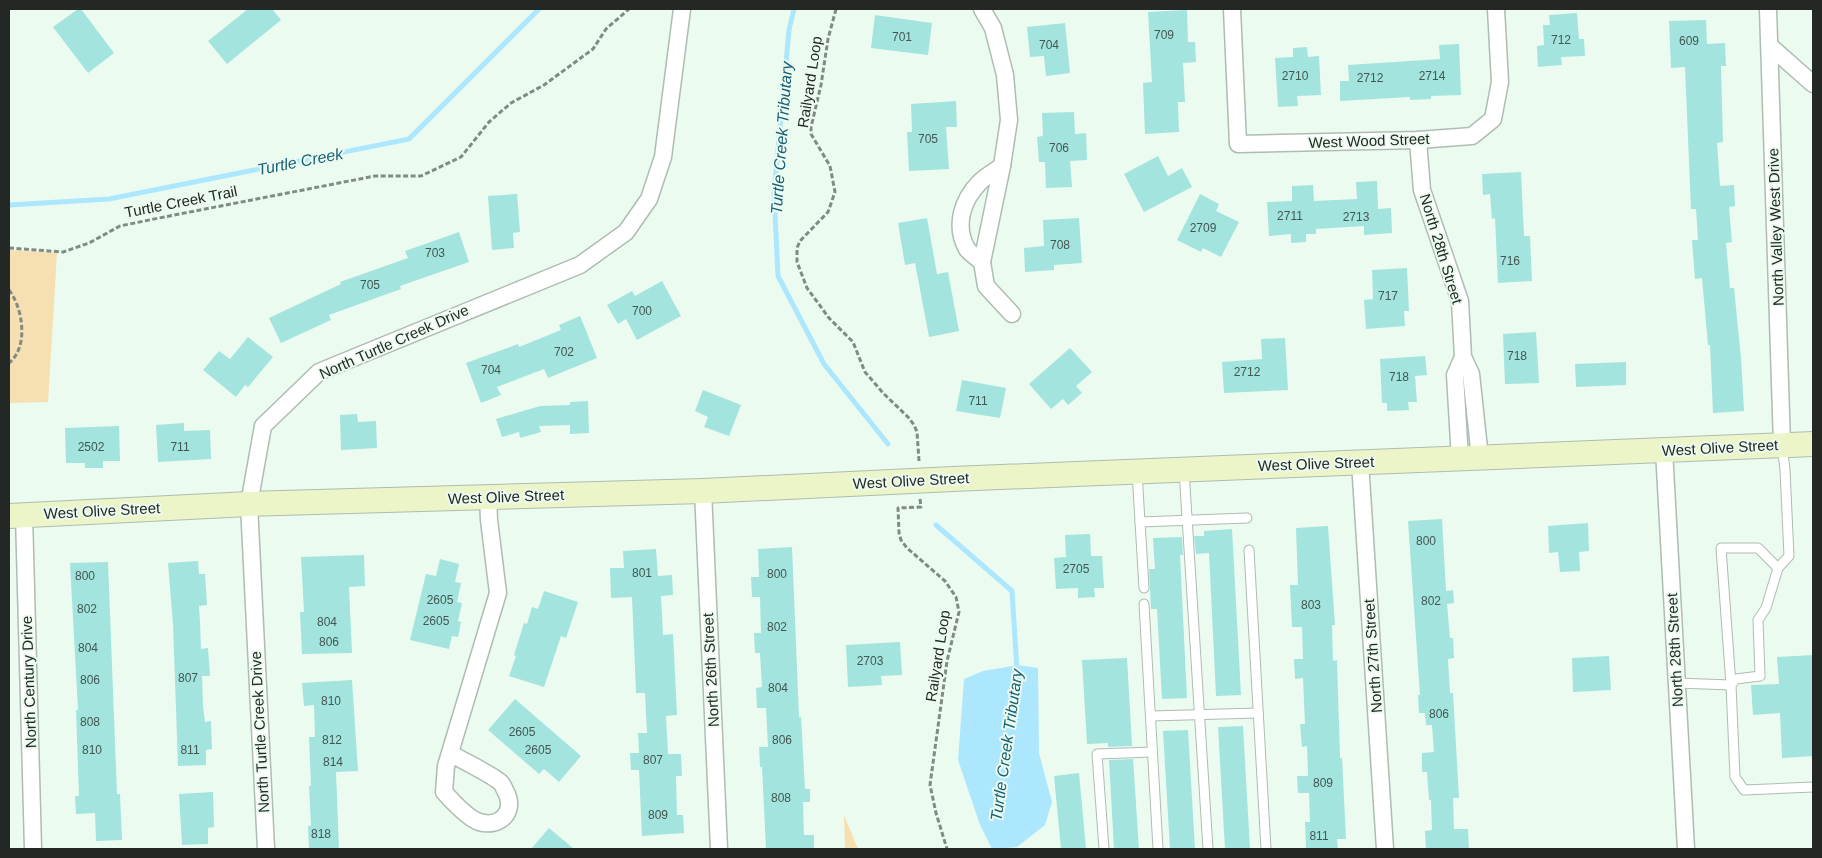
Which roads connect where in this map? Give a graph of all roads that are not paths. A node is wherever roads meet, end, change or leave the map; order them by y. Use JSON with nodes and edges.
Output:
{"nodes":[{"id":1,"x":682,"y":9,"type":"edge"},
{"id":2,"x":982,"y":9,"type":"edge"},
{"id":3,"x":1232,"y":9,"type":"edge"},
{"id":4,"x":1496,"y":9,"type":"edge"},
{"id":5,"x":1768,"y":9,"type":"edge"},
{"id":6,"x":1770,"y":46,"type":"junction"},
{"id":7,"x":1813,"y":84,"type":"edge"},
{"id":8,"x":1418,"y":140,"type":"junction"},
{"id":9,"x":1002,"y":166,"type":"junction"},
{"id":10,"x":982,"y":262,"type":"junction"},
{"id":11,"x":1012,"y":314,"type":"dead end"},
{"id":12,"x":1813,"y":444,"type":"edge"},
{"id":13,"x":1782,"y":445,"type":"junction"},
{"id":14,"x":1664,"y":450,"type":"junction"},
{"id":15,"x":1470,"y":458,"type":"junction"},
{"id":16,"x":1360,"y":462,"type":"junction"},
{"id":17,"x":1184,"y":469,"type":"junction"},
{"id":18,"x":1137,"y":471,"type":"junction"},
{"id":19,"x":703,"y":491,"type":"junction"},
{"id":20,"x":488,"y":497,"type":"junction"},
{"id":21,"x":249,"y":504,"type":"junction"},
{"id":22,"x":16,"y":515,"type":"edge"},
{"id":23,"x":1248,"y":518,"type":"dead end"},
{"id":24,"x":1188,"y":520,"type":"junction"},
{"id":25,"x":1140,"y":522,"type":"junction"},
{"id":26,"x":1249,"y":550,"type":"dead end"},
{"id":27,"x":1778,"y":568,"type":"junction"},
{"id":28,"x":1144,"y":588,"type":"dead end"},
{"id":29,"x":1144,"y":604,"type":"dead end"},
{"id":30,"x":1677,"y":683,"type":"junction"},
{"id":31,"x":1731,"y":685,"type":"junction"},
{"id":32,"x":1258,"y":712,"type":"junction"},
{"id":33,"x":1200,"y":715,"type":"junction"},
{"id":34,"x":1151,"y":716,"type":"junction"},
{"id":35,"x":1152,"y":752,"type":"junction"},
{"id":36,"x":450,"y":753,"type":"junction"},
{"id":37,"x":1813,"y":787,"type":"edge"},
{"id":38,"x":33,"y":849,"type":"edge"},
{"id":39,"x":266,"y":849,"type":"edge"},
{"id":40,"x":719,"y":849,"type":"edge"},
{"id":41,"x":1104,"y":849,"type":"edge"},
{"id":42,"x":1158,"y":849,"type":"edge"},
{"id":43,"x":1208,"y":849,"type":"edge"},
{"id":44,"x":1266,"y":849,"type":"edge"},
{"id":45,"x":1385,"y":849,"type":"edge"},
{"id":46,"x":1686,"y":849,"type":"edge"}],
"edges":[{"from":1,"to":21,"type":"street","name":"North Turtle Creek Drive"},
{"from":2,"to":9,"type":"street"},
{"from":3,"to":8,"type":"street","name":"West Wood Street"},
{"from":4,"to":8,"type":"street","name":"West Wood Street"},
{"from":5,"to":6,"type":"street","name":"North Valley West Drive"},
{"from":6,"to":7,"type":"street"},
{"from":6,"to":13,"type":"street","name":"North Valley West Drive"},
{"from":8,"to":15,"type":"street","name":"North 28th Street"},
{"from":9,"to":10,"type":"street"},
{"from":9,"to":10,"type":"street"},
{"from":10,"to":11,"type":"street"},
{"from":12,"to":13,"type":"main road","name":"West Olive Street"},
{"from":13,"to":14,"type":"main road","name":"West Olive Street"},
{"from":13,"to":27,"type":"lane"},
{"from":14,"to":15,"type":"main road","name":"West Olive Street"},
{"from":14,"to":30,"type":"street","name":"North 28th Street"},
{"from":15,"to":16,"type":"main road","name":"West Olive Street"},
{"from":16,"to":17,"type":"main road","name":"West Olive Street"},
{"from":16,"to":45,"type":"street","name":"North 27th Street"},
{"from":17,"to":18,"type":"main road","name":"West Olive Street"},
{"from":17,"to":24,"type":"lane"},
{"from":18,"to":19,"type":"main road","name":"West Olive Street"},
{"from":18,"to":25,"type":"lane"},
{"from":19,"to":20,"type":"main road","name":"West Olive Street"},
{"from":19,"to":40,"type":"street","name":"North 26th Street"},
{"from":20,"to":21,"type":"main road","name":"West Olive Street"},
{"from":20,"to":36,"type":"street"},
{"from":21,"to":22,"type":"main road","name":"West Olive Street"},
{"from":21,"to":39,"type":"street","name":"North Turtle Creek Drive"},
{"from":22,"to":38,"type":"street","name":"North Century Drive"},
{"from":23,"to":24,"type":"lane"},
{"from":24,"to":25,"type":"lane"},
{"from":24,"to":33,"type":"lane"},
{"from":25,"to":28,"type":"lane"},
{"from":26,"to":32,"type":"lane"},
{"from":27,"to":31,"type":"lane"},
{"from":27,"to":31,"type":"lane"},
{"from":29,"to":34,"type":"lane"},
{"from":30,"to":31,"type":"lane"},
{"from":30,"to":46,"type":"street","name":"North 28th Street"},
{"from":31,"to":37,"type":"lane"},
{"from":32,"to":33,"type":"lane"},
{"from":32,"to":44,"type":"lane"},
{"from":33,"to":34,"type":"lane"},
{"from":33,"to":43,"type":"lane"},
{"from":34,"to":35,"type":"lane"},
{"from":35,"to":41,"type":"lane"},
{"from":35,"to":42,"type":"lane"},
{"from":36,"to":36,"type":"street"}]}
